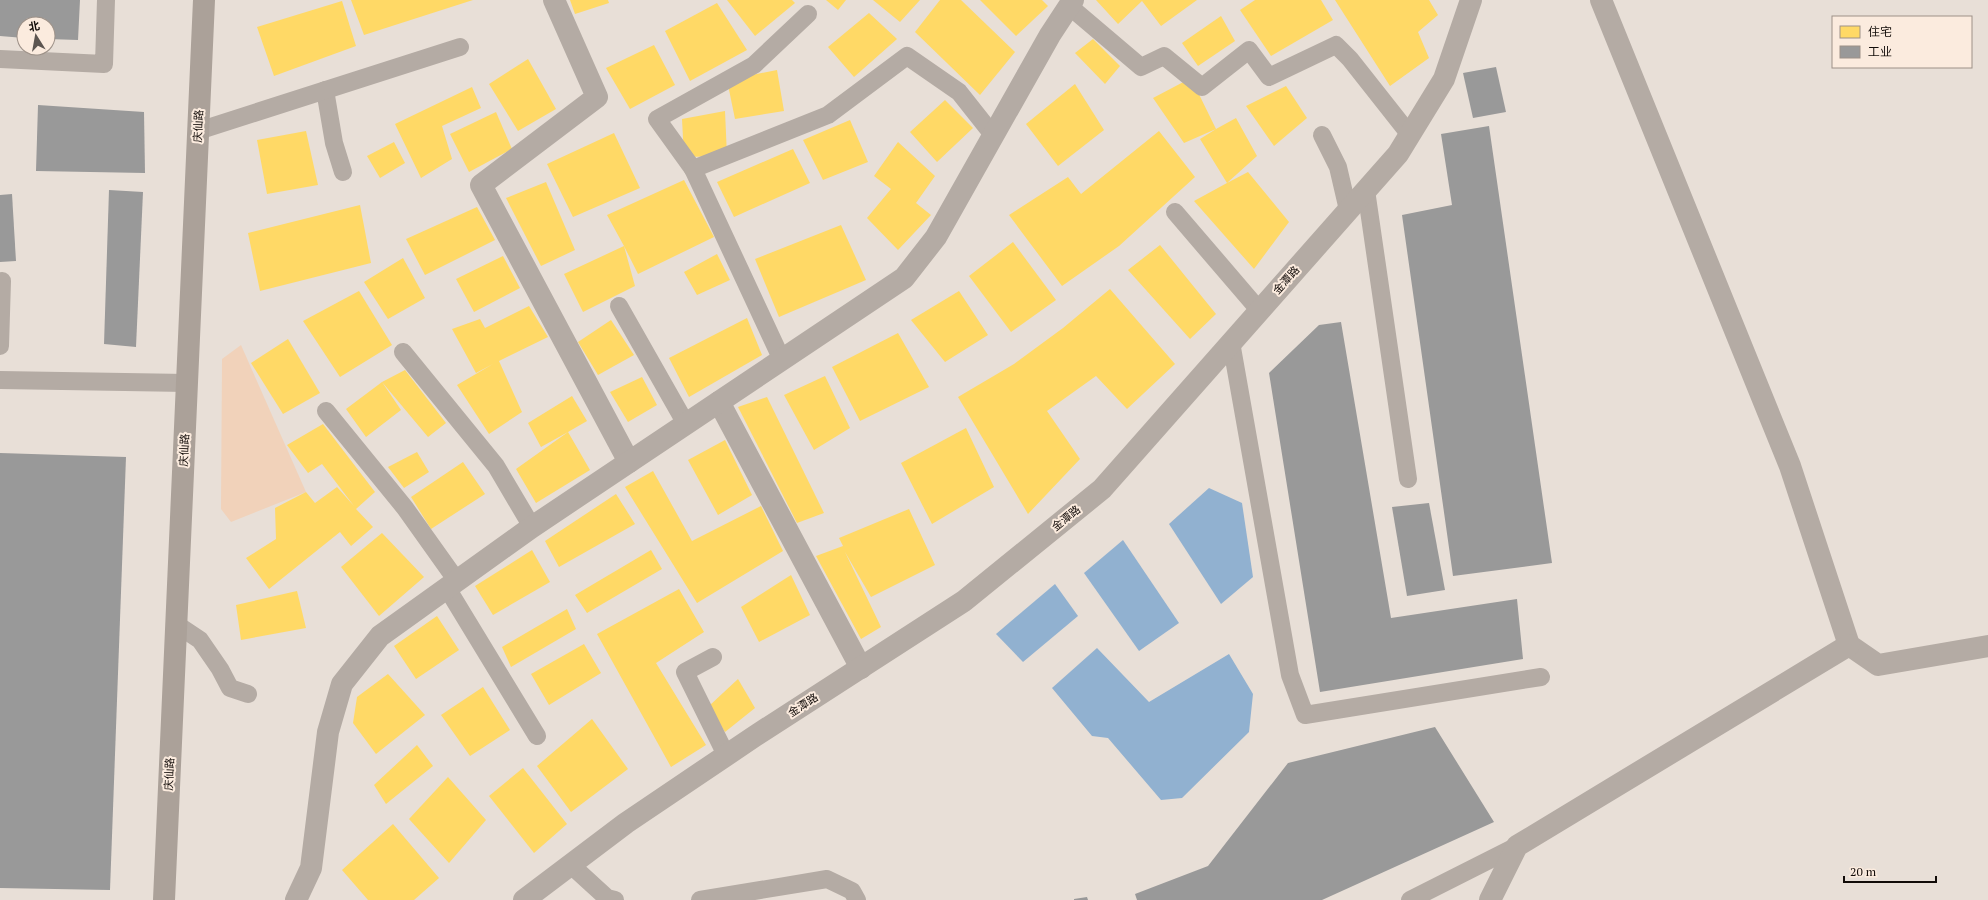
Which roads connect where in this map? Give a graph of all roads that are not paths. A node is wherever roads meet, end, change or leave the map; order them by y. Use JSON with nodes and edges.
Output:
{"nodes":[{"id":1,"x":106,"y":0,"type":"edge"},
{"id":2,"x":204,"y":0,"type":"edge"},
{"id":3,"x":554,"y":0,"type":"edge"},
{"id":4,"x":1471,"y":0,"type":"edge"},
{"id":5,"x":1601,"y":0,"type":"edge"},
{"id":6,"x":1068,"y":2,"type":"edge"},
{"id":7,"x":808,"y":14,"type":"dead end"},
{"id":8,"x":460,"y":47,"type":"dead end"},
{"id":9,"x":0,"y":59,"type":"edge"},
{"id":10,"x":325,"y":90,"type":"junction"},
{"id":11,"x":198,"y":131,"type":"junction"},
{"id":12,"x":1410,"y":134,"type":"junction"},
{"id":13,"x":1322,"y":135,"type":"dead end"},
{"id":14,"x":993,"y":136,"type":"junction"},
{"id":15,"x":693,"y":169,"type":"junction"},
{"id":16,"x":343,"y":172,"type":"dead end"},
{"id":17,"x":1366,"y":190,"type":"junction"},
{"id":18,"x":1348,"y":210,"type":"junction"},
{"id":19,"x":1175,"y":212,"type":"dead end"},
{"id":20,"x":2,"y":281,"type":"dead end"},
{"id":21,"x":619,"y":306,"type":"dead end"},
{"id":22,"x":1259,"y":310,"type":"junction"},
{"id":23,"x":1232,"y":342,"type":"junction"},
{"id":24,"x":0,"y":346,"type":"edge"},
{"id":25,"x":403,"y":352,"type":"dead end"},
{"id":26,"x":782,"y":360,"type":"junction"},
{"id":27,"x":0,"y":380,"type":"edge"},
{"id":28,"x":186,"y":383,"type":"junction"},
{"id":29,"x":719,"y":402,"type":"junction"},
{"id":30,"x":326,"y":411,"type":"dead end"},
{"id":31,"x":686,"y":424,"type":"junction"},
{"id":32,"x":629,"y":462,"type":"junction"},
{"id":33,"x":1408,"y":479,"type":"dead end"},
{"id":34,"x":532,"y":527,"type":"junction"},
{"id":35,"x":452,"y":584,"type":"junction"},
{"id":36,"x":176,"y":624,"type":"junction"},
{"id":37,"x":1849,"y":645,"type":"junction"},
{"id":38,"x":1988,"y":646,"type":"edge"},
{"id":39,"x":713,"y":657,"type":"dead end"},
{"id":40,"x":862,"y":668,"type":"junction"},
{"id":41,"x":1540,"y":677,"type":"dead end"},
{"id":42,"x":248,"y":694,"type":"dead end"},
{"id":43,"x":537,"y":736,"type":"dead end"},
{"id":44,"x":726,"y":755,"type":"junction"},
{"id":45,"x":1517,"y":846,"type":"junction"},
{"id":46,"x":571,"y":865,"type":"junction"},
{"id":47,"x":164,"y":900,"type":"edge"},
{"id":48,"x":296,"y":900,"type":"edge"},
{"id":49,"x":524,"y":900,"type":"edge"},
{"id":50,"x":615,"y":900,"type":"edge"},
{"id":51,"x":700,"y":900,"type":"edge"},
{"id":52,"x":857,"y":900,"type":"edge"},
{"id":53,"x":1410,"y":900,"type":"edge"},
{"id":54,"x":1490,"y":900,"type":"edge"}],
"edges":[{"from":1,"to":9,"type":"lane"},
{"from":2,"to":11,"type":"street","name":"庆仙路"},
{"from":3,"to":32,"type":"street"},
{"from":4,"to":12,"type":"street","name":"金潭路"},
{"from":5,"to":37,"type":"street"},
{"from":6,"to":12,"type":"lane"},
{"from":6,"to":14,"type":"street"},
{"from":7,"to":15,"type":"lane"},
{"from":8,"to":10,"type":"lane"},
{"from":10,"to":11,"type":"lane"},
{"from":10,"to":16,"type":"lane"},
{"from":11,"to":28,"type":"street","name":"庆仙路"},
{"from":12,"to":17,"type":"street","name":"金潭路"},
{"from":13,"to":18,"type":"lane"},
{"from":14,"to":15,"type":"lane"},
{"from":14,"to":26,"type":"street"},
{"from":15,"to":26,"type":"lane"},
{"from":17,"to":18,"type":"street","name":"金潭路"},
{"from":17,"to":33,"type":"lane"},
{"from":18,"to":22,"type":"street","name":"金潭路"},
{"from":19,"to":22,"type":"lane"},
{"from":20,"to":24,"type":"lane"},
{"from":21,"to":31,"type":"lane"},
{"from":22,"to":23,"type":"street","name":"金潭路"},
{"from":23,"to":40,"type":"street","name":"金潭路"},
{"from":23,"to":41,"type":"lane"},
{"from":25,"to":34,"type":"lane"},
{"from":26,"to":29,"type":"street"},
{"from":27,"to":28,"type":"lane"},
{"from":28,"to":36,"type":"street","name":"庆仙路"},
{"from":29,"to":31,"type":"street"},
{"from":29,"to":40,"type":"street"},
{"from":30,"to":35,"type":"lane"},
{"from":31,"to":32,"type":"street"},
{"from":32,"to":34,"type":"street"},
{"from":34,"to":35,"type":"street"},
{"from":35,"to":43,"type":"lane"},
{"from":35,"to":48,"type":"street"},
{"from":36,"to":42,"type":"lane"},
{"from":36,"to":47,"type":"street","name":"庆仙路"},
{"from":37,"to":38,"type":"street"},
{"from":37,"to":45,"type":"street"},
{"from":39,"to":44,"type":"lane"},
{"from":40,"to":44,"type":"street","name":"金潭路"},
{"from":44,"to":46,"type":"street","name":"金潭路"},
{"from":45,"to":53,"type":"lane"},
{"from":45,"to":54,"type":"street"},
{"from":46,"to":49,"type":"street","name":"金潭路"},
{"from":46,"to":50,"type":"lane"},
{"from":51,"to":52,"type":"lane"}]}
